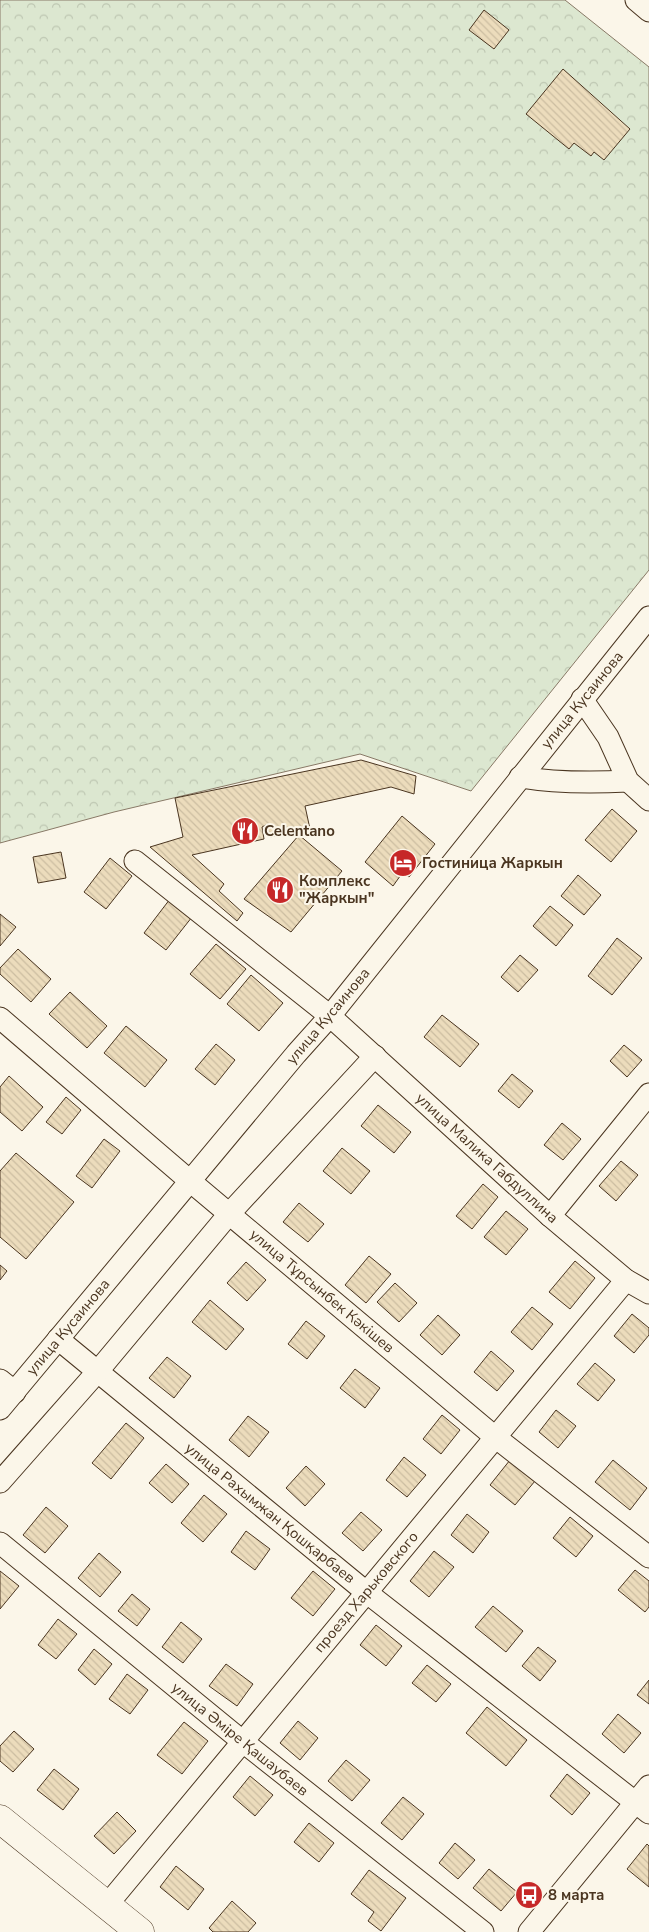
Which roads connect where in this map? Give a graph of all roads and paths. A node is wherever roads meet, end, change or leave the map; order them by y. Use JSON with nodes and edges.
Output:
{"nodes":[{"id":1,"x":636,"y":0,"type":"edge"},
{"id":2,"x":649,"y":11,"type":"edge"},
{"id":3,"x":649,"y":617,"type":"edge"},
{"id":4,"x":582,"y":699,"type":"junction"},
{"id":5,"x":520,"y":777,"type":"junction"},
{"id":6,"x":628,"y":782,"type":"junction"},
{"id":7,"x":649,"y":800,"type":"edge"},
{"id":8,"x":135,"y":861,"type":"dead end"},
{"id":9,"x":330,"y":1016,"type":"junction"},
{"id":10,"x":0,"y":1018,"type":"edge"},
{"id":11,"x":374,"y":1056,"type":"junction"},
{"id":12,"x":649,"y":1094,"type":"edge"},
{"id":13,"x":190,"y":1181,"type":"junction"},
{"id":14,"x":229,"y":1214,"type":"junction"},
{"id":15,"x":550,"y":1216,"type":"junction"},
{"id":16,"x":626,"y":1280,"type":"junction"},
{"id":17,"x":649,"y":1293,"type":"edge"},
{"id":18,"x":58,"y":1339,"type":"junction"},
{"id":19,"x":98,"y":1371,"type":"junction"},
{"id":20,"x":7,"y":1386,"type":"edge"},
{"id":21,"x":0,"y":1409,"type":"edge"},
{"id":22,"x":495,"y":1437,"type":"junction"},
{"id":23,"x":0,"y":1482,"type":"edge"},
{"id":24,"x":0,"y":1543,"type":"edge"},
{"id":25,"x":649,"y":1557,"type":"edge"},
{"id":26,"x":366,"y":1592,"type":"junction"},
{"id":27,"x":242,"y":1742,"type":"junction"},
{"id":28,"x":645,"y":1800,"type":"edge"},
{"id":29,"x":0,"y":1819,"type":"edge"},
{"id":30,"x":106,"y":1905,"type":"junction"},
{"id":31,"x":140,"y":1932,"type":"edge"},
{"id":32,"x":483,"y":1932,"type":"edge"},
{"id":33,"x":529,"y":1932,"type":"edge"}],
"edges":[{"from":1,"to":2,"type":"street"},
{"from":3,"to":4,"type":"street","name":"улица Кусаинова"},
{"from":4,"to":5,"type":"street","name":"улица Кусаинова"},
{"from":4,"to":6,"type":"street"},
{"from":5,"to":6,"type":"street"},
{"from":5,"to":9,"type":"street","name":"улица Кусаинова"},
{"from":6,"to":7,"type":"street"},
{"from":8,"to":9,"type":"street","name":"улица Малика Габдуллина"},
{"from":9,"to":11,"type":"street","name":"улица Малика Габдуллина"},
{"from":9,"to":13,"type":"street","name":"улица Кусаинова"},
{"from":10,"to":13,"type":"street","name":"улица Тұрсынбек Кәкішев"},
{"from":11,"to":14,"type":"street"},
{"from":11,"to":15,"type":"street","name":"улица Малика Габдуллина"},
{"from":12,"to":15,"type":"street"},
{"from":13,"to":14,"type":"street","name":"улица Тұрсынбек Кәкішев"},
{"from":13,"to":18,"type":"street","name":"улица Кусаинова"},
{"from":14,"to":19,"type":"street"},
{"from":14,"to":22,"type":"street","name":"улица Тұрсынбек Кәкішев"},
{"from":15,"to":16,"type":"street","name":"улица Малика Габдуллина"},
{"from":16,"to":17,"type":"street","name":"улица Малика Габдуллина"},
{"from":16,"to":22,"type":"street","name":"проезд Харьковского"},
{"from":18,"to":19,"type":"street","name":"улица Рахымжан Қошқарбаев"},
{"from":18,"to":20,"type":"street","name":"улица Кусаинова"},
{"from":19,"to":23,"type":"street"},
{"from":19,"to":26,"type":"street","name":"улица Рахымжан Қошқарбаев"},
{"from":20,"to":21,"type":"street","name":"улица Кусаинова"},
{"from":22,"to":25,"type":"street","name":"улица Тұрсынбек Кәкішев"},
{"from":22,"to":26,"type":"street","name":"проезд Харьковского"},
{"from":24,"to":27,"type":"street","name":"улица Әміре Қашаубаев"},
{"from":26,"to":27,"type":"street","name":"проезд Харьковского"},
{"from":26,"to":28,"type":"street","name":"улица Рахымжан Қошқарбаев"},
{"from":27,"to":30,"type":"street","name":"проезд Харьковского"},
{"from":27,"to":32,"type":"street","name":"улица Әміре Қашаубаев"},
{"from":28,"to":33,"type":"street"},
{"from":29,"to":30,"type":"main road"},
{"from":30,"to":31,"type":"main road"}]}
